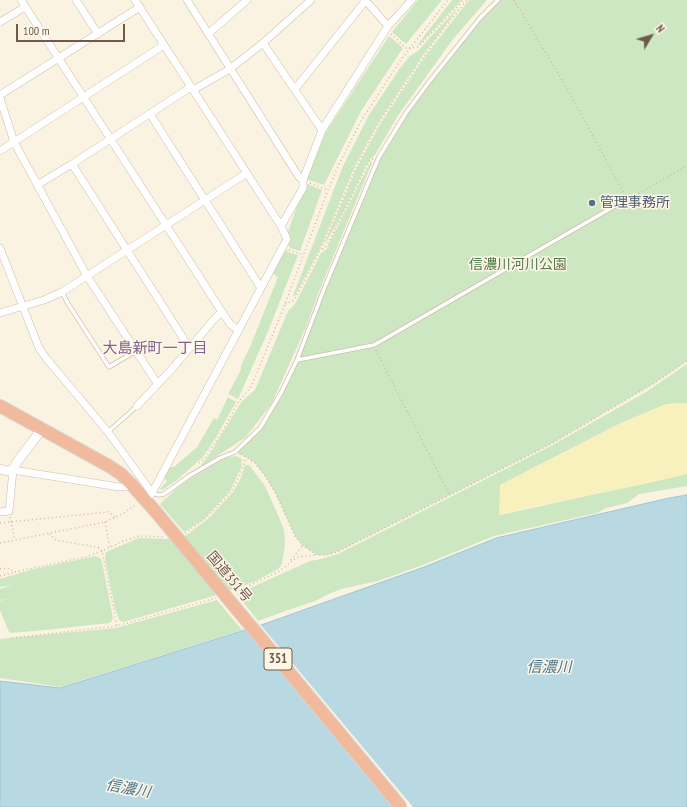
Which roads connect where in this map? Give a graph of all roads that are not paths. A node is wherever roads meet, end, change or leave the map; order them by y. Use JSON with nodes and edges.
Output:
{"nodes":[{"id":1,"x":76,"y":0,"type":"edge"},
{"id":2,"x":135,"y":0,"type":"edge"},
{"id":3,"x":187,"y":0,"type":"edge"},
{"id":4,"x":247,"y":0,"type":"edge"},
{"id":5,"x":311,"y":0,"type":"edge"},
{"id":6,"x":365,"y":0,"type":"edge"},
{"id":7,"x":412,"y":0,"type":"edge"},
{"id":8,"x":498,"y":0,"type":"edge"},
{"id":9,"x":23,"y":3,"type":"edge"},
{"id":10,"x":140,"y":7,"type":"junction"},
{"id":11,"x":0,"y":22,"type":"edge"},
{"id":12,"x":387,"y":28,"type":"junction"},
{"id":13,"x":98,"y":34,"type":"junction"},
{"id":14,"x":208,"y":34,"type":"junction"},
{"id":15,"x":263,"y":43,"type":"junction"},
{"id":16,"x":164,"y":45,"type":"junction"},
{"id":17,"x":57,"y":58,"type":"junction"},
{"id":18,"x":230,"y":69,"type":"junction"},
{"id":19,"x":192,"y":89,"type":"junction"},
{"id":20,"x":295,"y":89,"type":"junction"},
{"id":21,"x":0,"y":96,"type":"edge"},
{"id":22,"x":84,"y":97,"type":"junction"},
{"id":23,"x":150,"y":114,"type":"junction"},
{"id":24,"x":322,"y":130,"type":"junction"},
{"id":25,"x":110,"y":139,"type":"junction"},
{"id":26,"x":14,"y":142,"type":"junction"},
{"id":27,"x":0,"y":151,"type":"edge"},
{"id":28,"x":72,"y":164,"type":"junction"},
{"id":29,"x":247,"y":173,"type":"junction"},
{"id":30,"x":303,"y":180,"type":"junction"},
{"id":31,"x":37,"y":185,"type":"junction"},
{"id":32,"x":627,"y":199,"type":"road end"},
{"id":33,"x":205,"y":200,"type":"junction"},
{"id":34,"x":166,"y":226,"type":"junction"},
{"id":35,"x":281,"y":226,"type":"junction"},
{"id":36,"x":0,"y":248,"type":"edge"},
{"id":37,"x":126,"y":251,"type":"junction"},
{"id":38,"x":88,"y":276,"type":"junction"},
{"id":39,"x":261,"y":288,"type":"junction"},
{"id":40,"x":62,"y":292,"type":"junction"},
{"id":41,"x":22,"y":306,"type":"junction"},
{"id":42,"x":222,"y":312,"type":"junction"},
{"id":43,"x":0,"y":313,"type":"edge"},
{"id":44,"x":239,"y":330,"type":"junction"},
{"id":45,"x":191,"y":346,"type":"junction"},
{"id":46,"x":136,"y":351,"type":"junction"},
{"id":47,"x":297,"y":360,"type":"junction"},
{"id":48,"x":157,"y":383,"type":"junction"},
{"id":49,"x":0,"y":406,"type":"edge"},
{"id":50,"x":137,"y":406,"type":"joint"},
{"id":51,"x":42,"y":429,"type":"junction"},
{"id":52,"x":108,"y":432,"type":"junction"},
{"id":53,"x":0,"y":470,"type":"edge"},
{"id":54,"x":13,"y":470,"type":"junction"},
{"id":55,"x":132,"y":484,"type":"junction"},
{"id":56,"x":146,"y":498,"type":"junction"},
{"id":57,"x":0,"y":512,"type":"edge"},
{"id":58,"x":401,"y":807,"type":"edge"}],
"edges":[{"from":1,"to":13,"type":"street"},
{"from":2,"to":10,"type":"street"},
{"from":3,"to":14,"type":"street"},
{"from":4,"to":14,"type":"street"},
{"from":5,"to":15,"type":"street"},
{"from":6,"to":12,"type":"street"},
{"from":6,"to":20,"type":"street"},
{"from":7,"to":12,"type":"street"},
{"from":8,"to":47,"type":"lane"},
{"from":9,"to":11,"type":"street"},
{"from":9,"to":17,"type":"street"},
{"from":10,"to":13,"type":"street"},
{"from":10,"to":16,"type":"street"},
{"from":12,"to":24,"type":"street"},
{"from":13,"to":17,"type":"street"},
{"from":14,"to":18,"type":"street"},
{"from":15,"to":18,"type":"street"},
{"from":15,"to":20,"type":"street"},
{"from":16,"to":19,"type":"street"},
{"from":16,"to":22,"type":"street"},
{"from":17,"to":21,"type":"street"},
{"from":17,"to":22,"type":"street"},
{"from":18,"to":19,"type":"street"},
{"from":18,"to":30,"type":"street"},
{"from":19,"to":23,"type":"street"},
{"from":19,"to":29,"type":"street"},
{"from":20,"to":24,"type":"street"},
{"from":21,"to":26,"type":"street"},
{"from":22,"to":25,"type":"street"},
{"from":22,"to":26,"type":"street"},
{"from":23,"to":25,"type":"street"},
{"from":23,"to":33,"type":"street"},
{"from":24,"to":30,"type":"street"},
{"from":25,"to":28,"type":"street"},
{"from":25,"to":34,"type":"street"},
{"from":26,"to":27,"type":"street"},
{"from":26,"to":31,"type":"street"},
{"from":28,"to":31,"type":"street"},
{"from":28,"to":37,"type":"street"},
{"from":29,"to":33,"type":"street"},
{"from":29,"to":35,"type":"street"},
{"from":30,"to":35,"type":"street"},
{"from":31,"to":38,"type":"street"},
{"from":32,"to":47,"type":"lane"},
{"from":33,"to":34,"type":"street"},
{"from":33,"to":39,"type":"street"},
{"from":34,"to":37,"type":"street"},
{"from":34,"to":42,"type":"street"},
{"from":35,"to":39,"type":"street"},
{"from":36,"to":41,"type":"street"},
{"from":37,"to":38,"type":"street"},
{"from":37,"to":45,"type":"street"},
{"from":38,"to":40,"type":"street"},
{"from":38,"to":46,"type":"street"},
{"from":39,"to":44,"type":"street"},
{"from":40,"to":41,"type":"street"},
{"from":40,"to":46,"type":"lane"},
{"from":41,"to":43,"type":"street"},
{"from":41,"to":52,"type":"street"},
{"from":42,"to":44,"type":"street"},
{"from":42,"to":45,"type":"street"},
{"from":44,"to":56,"type":"street"},
{"from":45,"to":48,"type":"street"},
{"from":46,"to":48,"type":"street"},
{"from":47,"to":56,"type":"lane"},
{"from":48,"to":50,"type":"street"},
{"from":49,"to":51,"type":"highway","name":"国道351号","number":"351"},
{"from":50,"to":52,"type":"lane"},
{"from":51,"to":54,"type":"street"},
{"from":51,"to":55,"type":"highway","name":"国道351号","number":"351"},
{"from":52,"to":56,"type":"street"},
{"from":53,"to":54,"type":"street"},
{"from":54,"to":55,"type":"street"},
{"from":54,"to":57,"type":"street"},
{"from":55,"to":56,"type":"highway","name":"国道351号","number":"351"},
{"from":56,"to":58,"type":"highway","name":"国道351号","number":"351","bridge":true}]}
